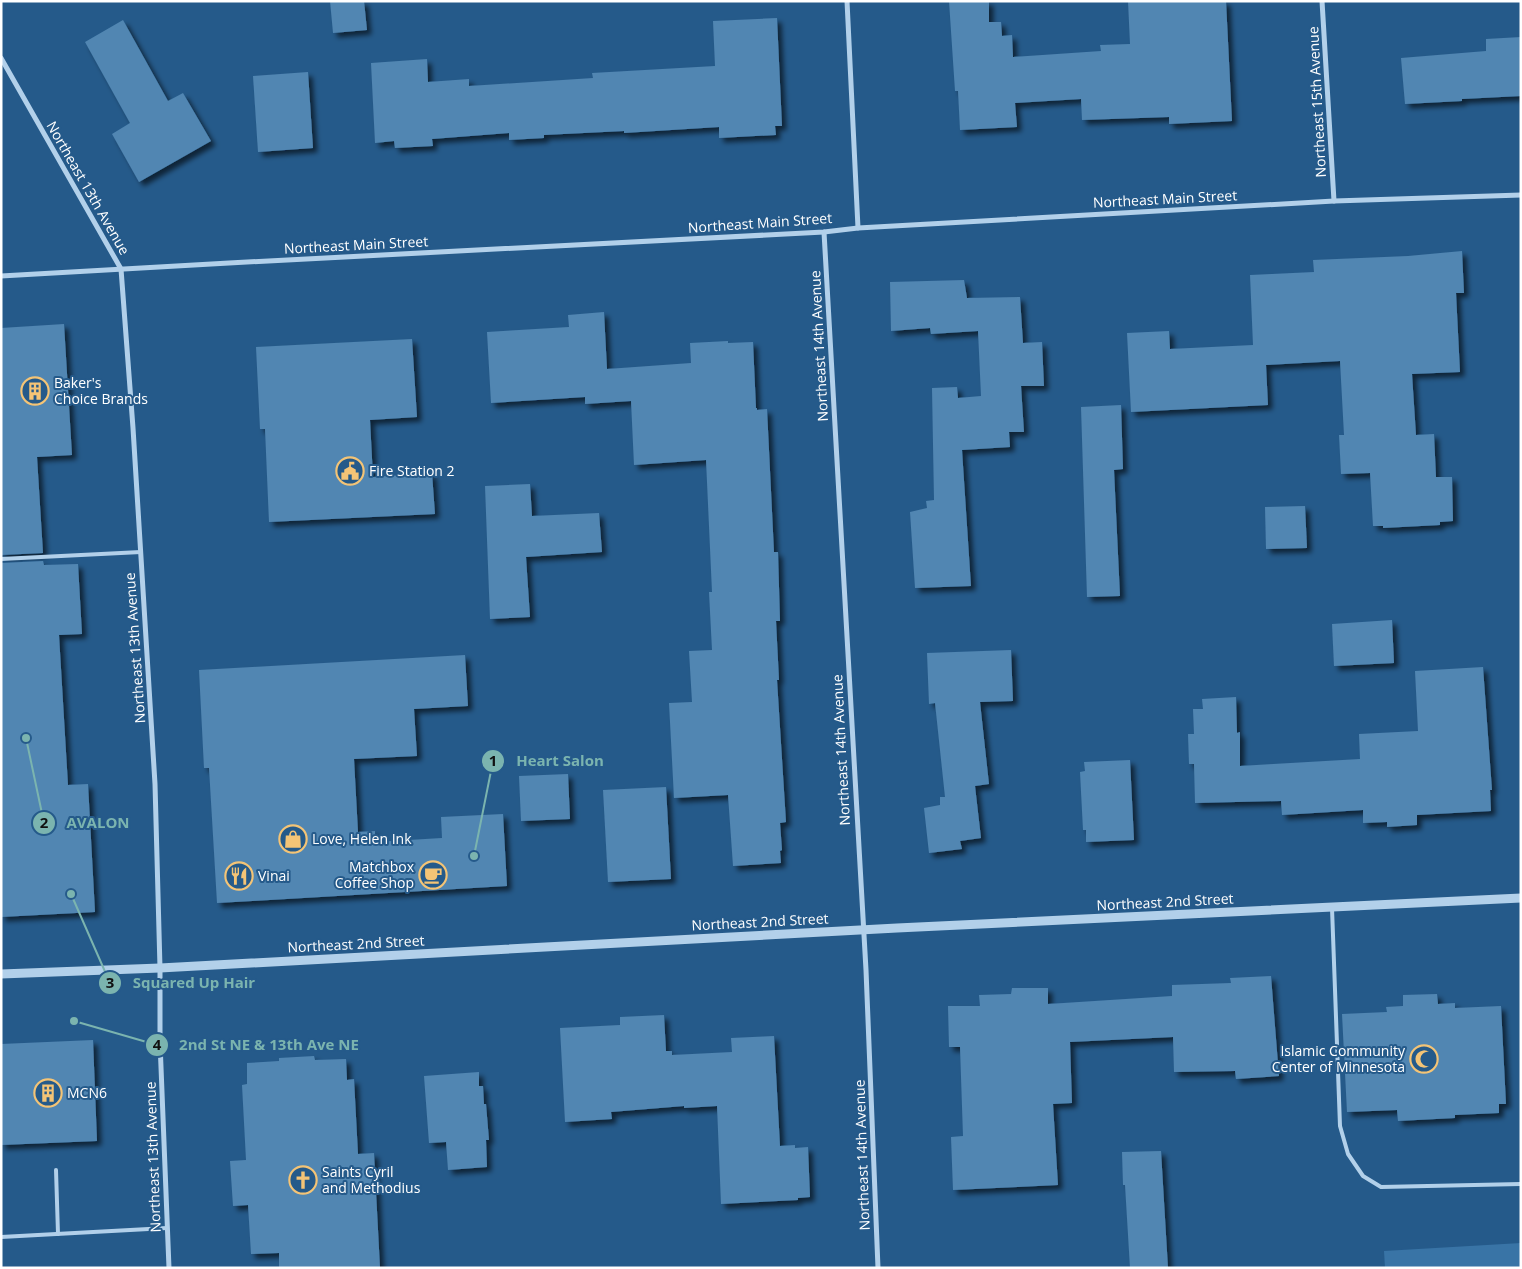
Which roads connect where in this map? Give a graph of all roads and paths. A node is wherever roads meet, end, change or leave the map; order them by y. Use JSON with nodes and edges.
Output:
{"nodes":[{"id":1,"x":847,"y":1,"type":"edge"},
{"id":2,"x":1322,"y":1,"type":"edge"},
{"id":3,"x":1,"y":58,"type":"edge"},
{"id":4,"x":1521,"y":195,"type":"edge"},
{"id":5,"x":1334,"y":201,"type":"junction"},
{"id":6,"x":858,"y":228,"type":"junction"},
{"id":7,"x":824,"y":232,"type":"junction"},
{"id":8,"x":121,"y":270,"type":"junction"},
{"id":9,"x":1,"y":276,"type":"edge"},
{"id":10,"x":141,"y":552,"type":"junction"},
{"id":11,"x":1,"y":558,"type":"edge"},
{"id":12,"x":1521,"y":898,"type":"edge"},
{"id":13,"x":1332,"y":908,"type":"junction"},
{"id":14,"x":863,"y":930,"type":"junction"},
{"id":15,"x":160,"y":968,"type":"junction"},
{"id":16,"x":1,"y":974,"type":"edge"},
{"id":17,"x":56,"y":1170,"type":"dead end"},
{"id":18,"x":1521,"y":1184,"type":"edge"},
{"id":19,"x":167,"y":1228,"type":"junction"},
{"id":20,"x":58,"y":1234,"type":"junction"},
{"id":21,"x":1,"y":1237,"type":"edge"},
{"id":22,"x":169,"y":1268,"type":"edge"},
{"id":23,"x":878,"y":1268,"type":"edge"}],
"edges":[{"from":1,"to":6,"type":"street"},
{"from":2,"to":5,"type":"street","name":"Northeast 15th Avenue"},
{"from":3,"to":8,"type":"street","name":"Northeast 13th Avenue"},
{"from":4,"to":5,"type":"street","name":"Northeast Main Street"},
{"from":5,"to":6,"type":"street","name":"Northeast Main Street"},
{"from":6,"to":7,"type":"street","name":"Northeast Main Street"},
{"from":7,"to":8,"type":"street","name":"Northeast Main Street"},
{"from":7,"to":14,"type":"street","name":"Northeast 14th Avenue"},
{"from":8,"to":9,"type":"street","name":"Northeast Main Street"},
{"from":8,"to":10,"type":"street","name":"Northeast 13th Avenue"},
{"from":10,"to":11,"type":"lane"},
{"from":10,"to":15,"type":"street","name":"Northeast 13th Avenue"},
{"from":12,"to":13,"type":"street","name":"Northeast 2nd Street"},
{"from":13,"to":14,"type":"street","name":"Northeast 2nd Street"},
{"from":13,"to":18,"type":"lane"},
{"from":14,"to":15,"type":"street","name":"Northeast 2nd Street"},
{"from":14,"to":23,"type":"street","name":"Northeast 14th Avenue"},
{"from":15,"to":16,"type":"street","name":"Northeast 2nd Street"},
{"from":15,"to":19,"type":"street","name":"Northeast 13th Avenue"},
{"from":17,"to":20,"type":"lane"},
{"from":19,"to":20,"type":"lane"},
{"from":19,"to":22,"type":"street","name":"Northeast 13th Avenue"},
{"from":20,"to":21,"type":"lane"}]}
